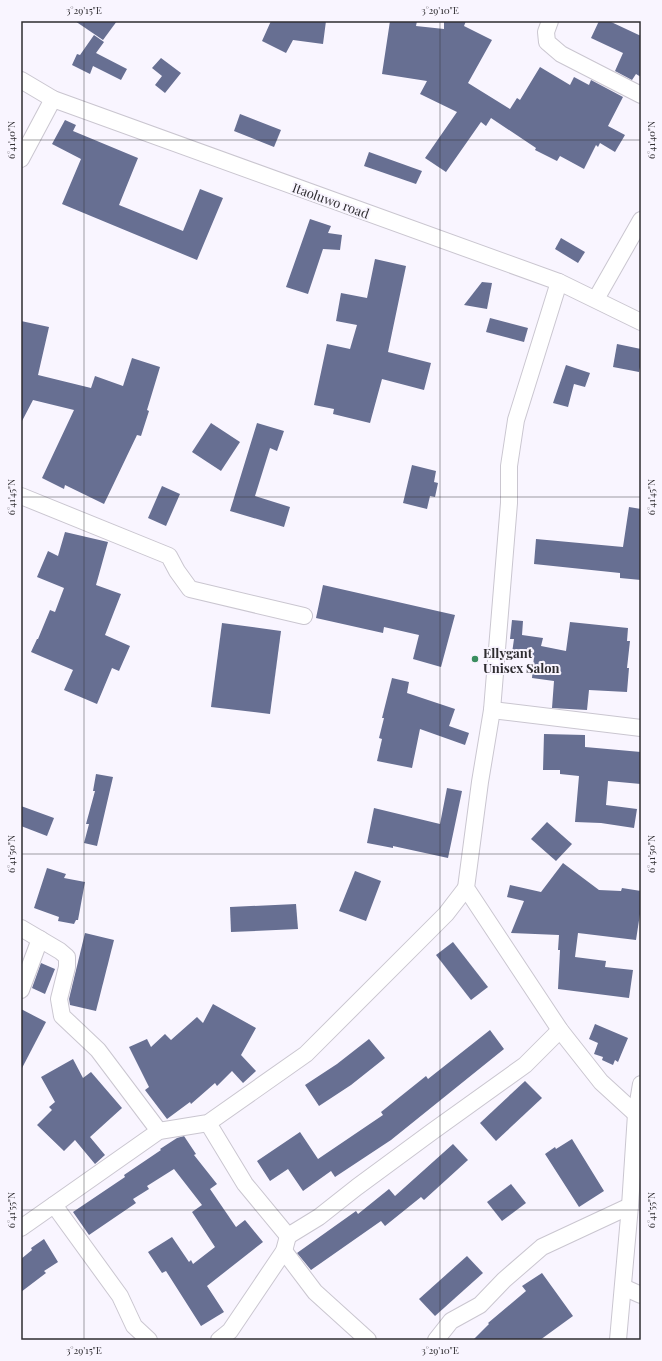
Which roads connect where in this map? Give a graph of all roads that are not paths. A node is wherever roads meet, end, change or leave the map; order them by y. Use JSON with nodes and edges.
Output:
{"nodes":[{"id":1,"x":550,"y":21,"type":"edge"},
{"id":2,"x":21,"y":80,"type":"edge"},
{"id":3,"x":641,"y":95,"type":"edge"},
{"id":4,"x":53,"y":99,"type":"junction"},
{"id":5,"x":21,"y":159,"type":"edge"},
{"id":6,"x":641,"y":220,"type":"edge"},
{"id":7,"x":559,"y":282,"type":"junction"},
{"id":8,"x":596,"y":299,"type":"junction"},
{"id":9,"x":641,"y":322,"type":"edge"},
{"id":10,"x":21,"y":496,"type":"edge"},
{"id":11,"x":304,"y":616,"type":"dead end"},
{"id":12,"x":492,"y":710,"type":"junction"},
{"id":13,"x":641,"y":728,"type":"edge"},
{"id":14,"x":466,"y":888,"type":"junction"},
{"id":15,"x":21,"y":928,"type":"edge"},
{"id":16,"x":40,"y":940,"type":"junction"},
{"id":17,"x":21,"y":990,"type":"edge"},
{"id":18,"x":560,"y":1030,"type":"junction"},
{"id":19,"x":641,"y":1084,"type":"edge"},
{"id":20,"x":636,"y":1114,"type":"junction"},
{"id":21,"x":208,"y":1123,"type":"junction"},
{"id":22,"x":159,"y":1131,"type":"junction"},
{"id":23,"x":54,"y":1204,"type":"junction"},
{"id":24,"x":630,"y":1206,"type":"junction"},
{"id":25,"x":21,"y":1228,"type":"edge"},
{"id":26,"x":286,"y":1244,"type":"junction"},
{"id":27,"x":623,"y":1287,"type":"junction"},
{"id":28,"x":641,"y":1295,"type":"edge"},
{"id":29,"x":149,"y":1340,"type":"edge"},
{"id":30,"x":219,"y":1340,"type":"edge"},
{"id":31,"x":368,"y":1340,"type":"edge"},
{"id":32,"x":436,"y":1340,"type":"edge"},
{"id":33,"x":618,"y":1340,"type":"edge"}],
"edges":[{"from":1,"to":3,"type":"street"},
{"from":2,"to":4,"type":"street","name":"Itaoluwo road"},
{"from":4,"to":5,"type":"street"},
{"from":4,"to":7,"type":"street","name":"Itaoluwo road"},
{"from":6,"to":8,"type":"street"},
{"from":7,"to":8,"type":"street","name":"Itaoluwo road"},
{"from":7,"to":12,"type":"street"},
{"from":8,"to":9,"type":"street","name":"Itaoluwo road"},
{"from":10,"to":11,"type":"street"},
{"from":12,"to":13,"type":"street"},
{"from":12,"to":14,"type":"street"},
{"from":14,"to":18,"type":"street"},
{"from":14,"to":21,"type":"street"},
{"from":15,"to":16,"type":"street"},
{"from":16,"to":17,"type":"street"},
{"from":16,"to":22,"type":"street"},
{"from":18,"to":20,"type":"street"},
{"from":18,"to":26,"type":"street"},
{"from":19,"to":20,"type":"street"},
{"from":20,"to":24,"type":"street"},
{"from":21,"to":22,"type":"street"},
{"from":21,"to":26,"type":"street"},
{"from":22,"to":23,"type":"street"},
{"from":23,"to":25,"type":"street"},
{"from":23,"to":29,"type":"street"},
{"from":24,"to":27,"type":"street"},
{"from":24,"to":32,"type":"street"},
{"from":26,"to":30,"type":"street"},
{"from":26,"to":31,"type":"street"},
{"from":27,"to":28,"type":"street"},
{"from":27,"to":33,"type":"street"}]}
